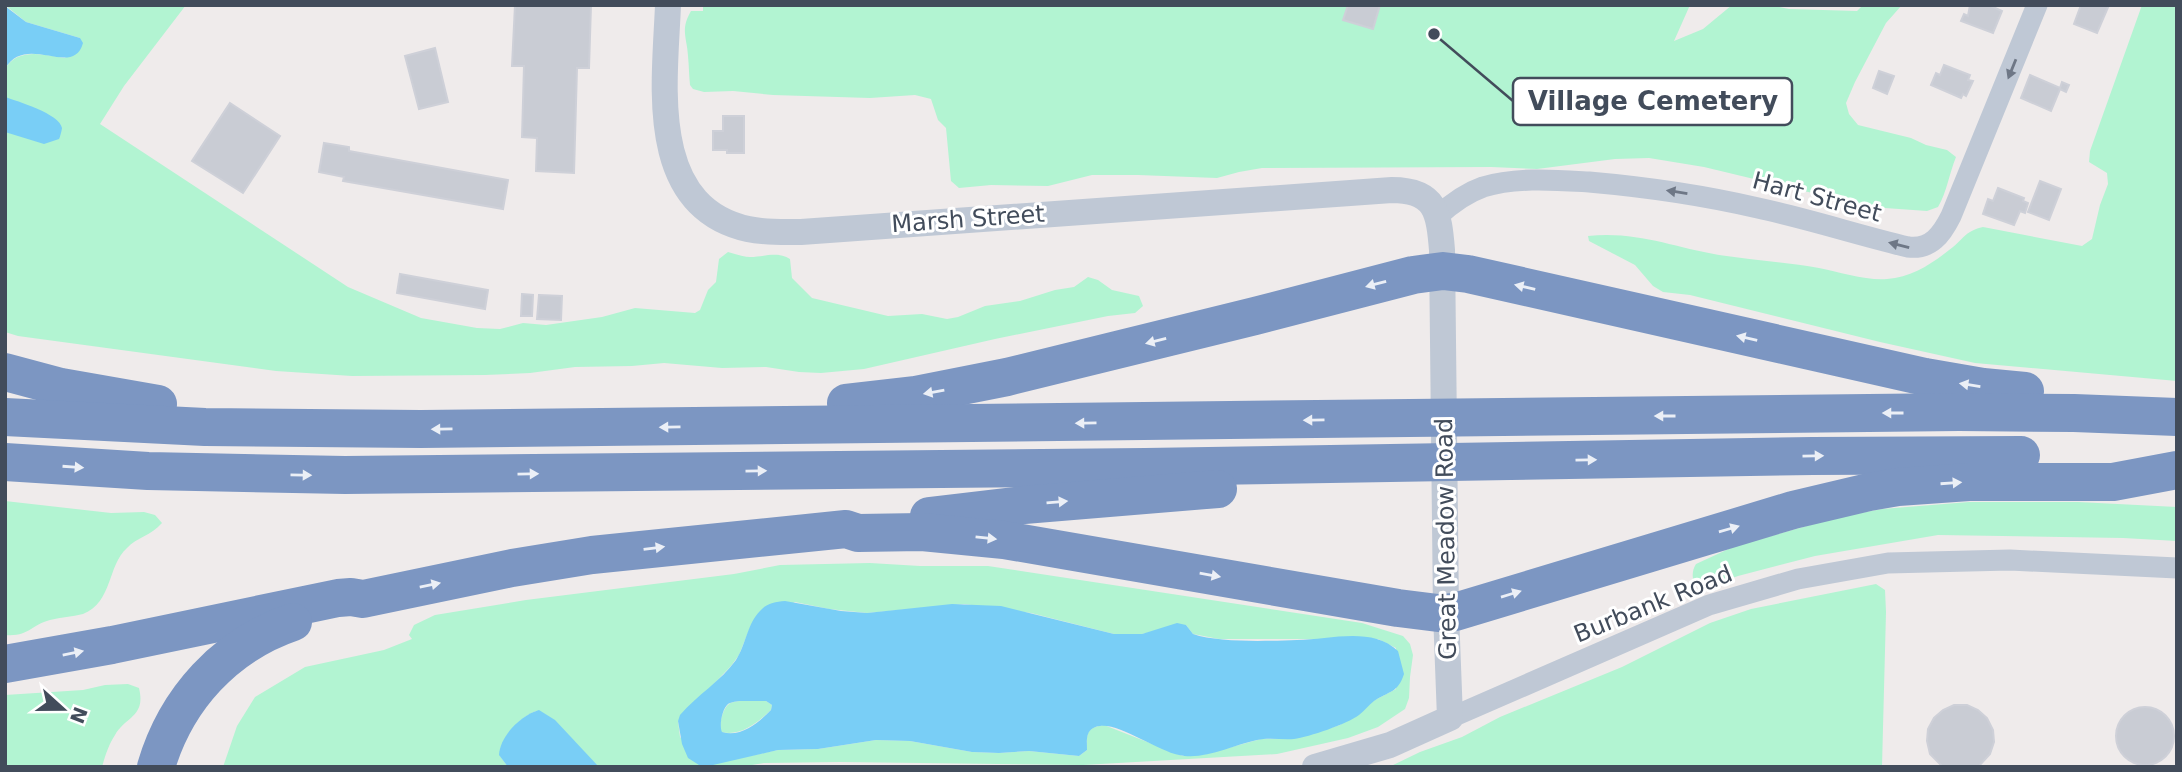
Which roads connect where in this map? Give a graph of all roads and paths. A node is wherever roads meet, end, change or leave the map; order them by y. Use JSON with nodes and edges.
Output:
{"nodes":[{"id":1,"x":668,"y":5,"type":"edge"},
{"id":2,"x":2037,"y":5,"type":"edge"},
{"id":3,"x":1438,"y":216,"type":"junction"},
{"id":4,"x":1443,"y":271,"type":"junction"},
{"id":5,"x":5,"y":372,"type":"edge"},
{"id":6,"x":5,"y":417,"type":"edge"},
{"id":7,"x":2167,"y":417,"type":"edge"},
{"id":8,"x":763,"y":426,"type":"junction"},
{"id":9,"x":252,"y":428,"type":"junction"},
{"id":10,"x":2177,"y":460,"type":"edge"},
{"id":11,"x":5,"y":462,"type":"edge"},
{"id":12,"x":1320,"y":464,"type":"junction"},
{"id":13,"x":2177,"y":470,"type":"edge"},
{"id":14,"x":846,"y":529,"type":"junction"},
{"id":15,"x":2177,"y":568,"type":"edge"},
{"id":16,"x":363,"y":599,"type":"junction"},
{"id":17,"x":1446,"y":613,"type":"junction"},
{"id":18,"x":5,"y":664,"type":"edge"},
{"id":19,"x":1450,"y":718,"type":"junction"},
{"id":20,"x":156,"y":767,"type":"edge"},
{"id":21,"x":1315,"y":767,"type":"edge"}],
"edges":[{"from":1,"to":3,"type":"street","name":"Marsh Street"},
{"from":2,"to":3,"type":"street","name":"Hart Street","one_way":true},
{"from":3,"to":4,"type":"street","name":"Great Meadow Road"},
{"from":7,"to":4,"type":"highway","one_way":true},
{"from":4,"to":8,"type":"highway","one_way":true},
{"from":4,"to":17,"type":"street","name":"Great Meadow Road"},
{"from":5,"to":9,"type":"highway"},
{"from":6,"to":9,"type":"highway"},
{"from":7,"to":8,"type":"highway","one_way":true},
{"from":8,"to":9,"type":"highway","one_way":true},
{"from":12,"to":10,"type":"highway","one_way":true},
{"from":11,"to":12,"type":"highway","one_way":true},
{"from":14,"to":12,"type":"highway","one_way":true},
{"from":17,"to":13,"type":"highway","one_way":true},
{"from":16,"to":14,"type":"highway","one_way":true},
{"from":14,"to":17,"type":"highway","one_way":true},
{"from":15,"to":19,"type":"street","name":"Burbank Road"},
{"from":18,"to":16,"type":"highway","one_way":true},
{"from":16,"to":20,"type":"highway"},
{"from":17,"to":19,"type":"street","name":"Great Meadow Road"},
{"from":19,"to":21,"type":"street"}]}
